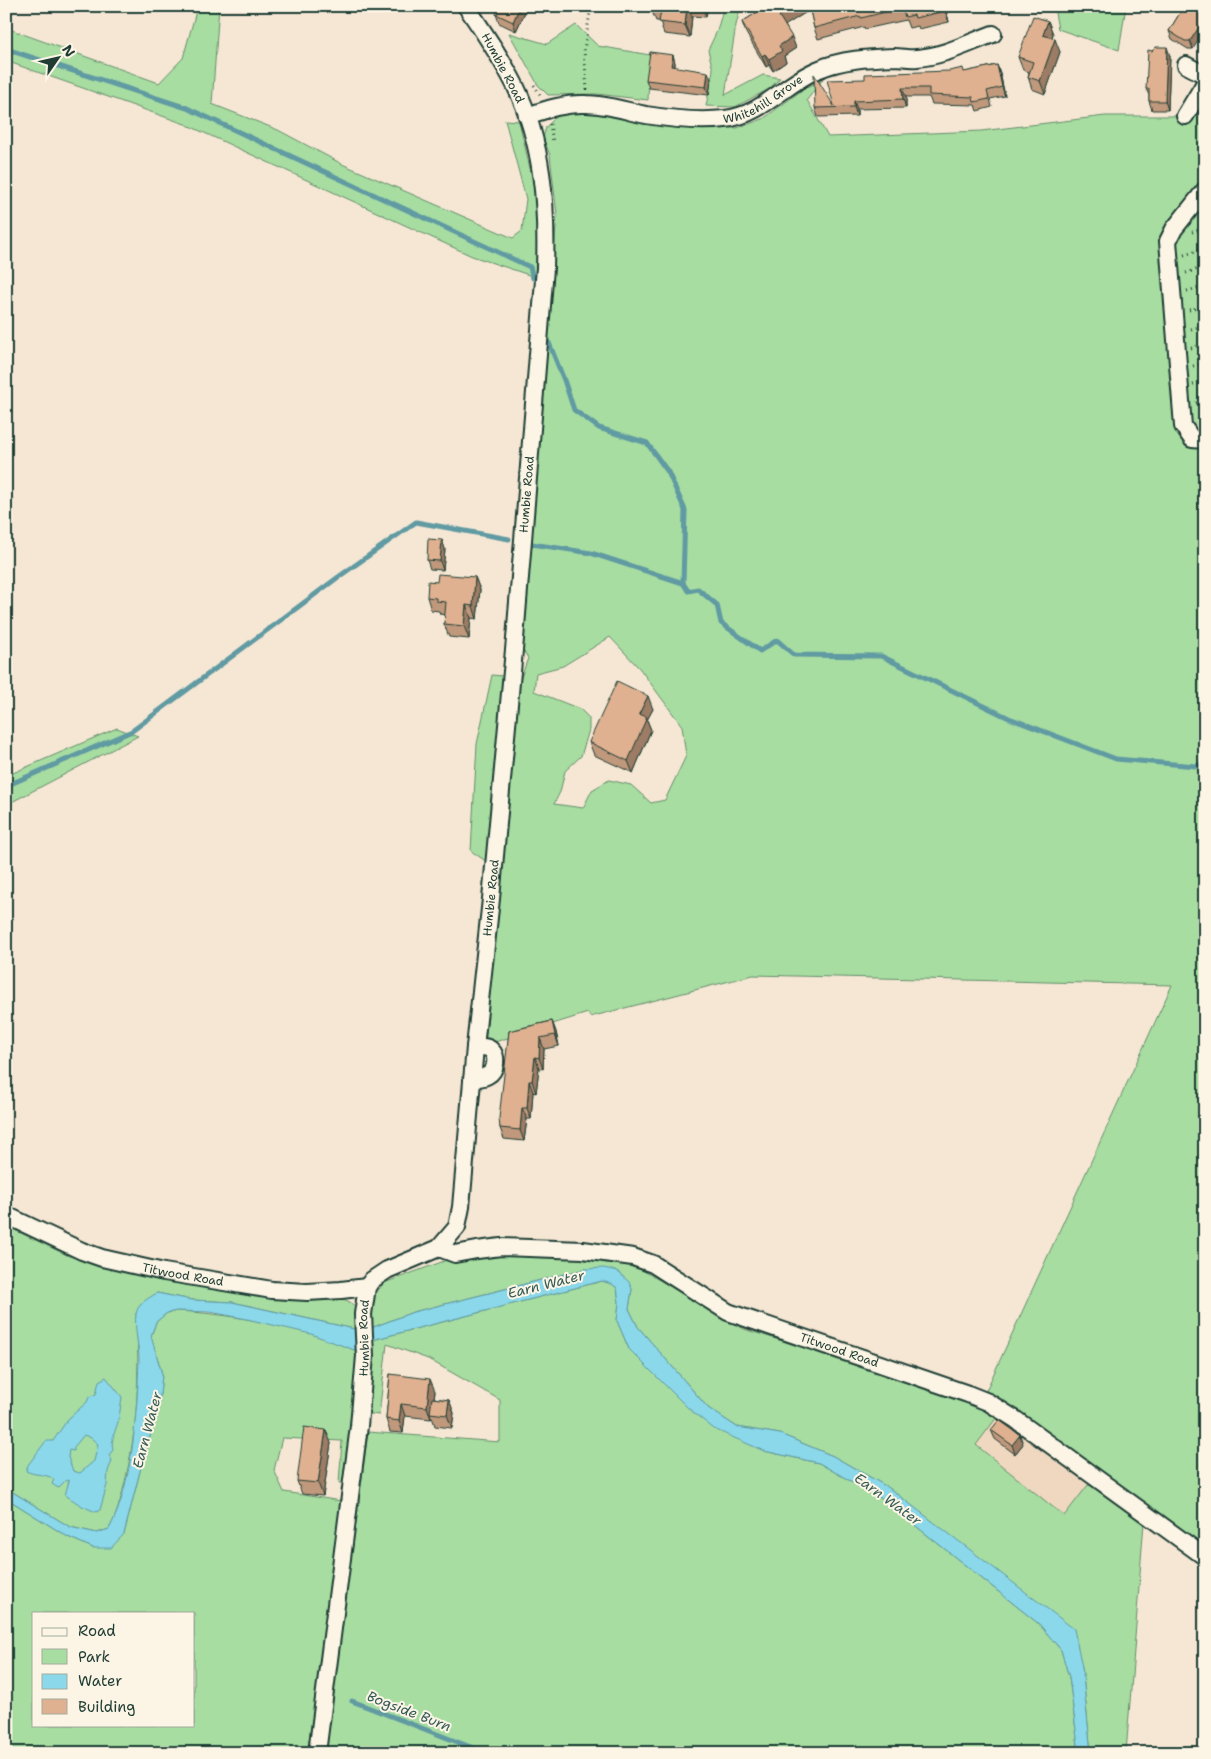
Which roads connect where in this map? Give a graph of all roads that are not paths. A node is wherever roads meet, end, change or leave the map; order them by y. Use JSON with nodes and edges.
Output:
{"nodes":[{"id":1,"x":466,"y":6,"type":"edge"},
{"id":2,"x":993,"y":34,"type":"dead end"},
{"id":3,"x":1186,"y":65,"type":"dead end"},
{"id":4,"x":1205,"y":75,"type":"edge"},
{"id":5,"x":1205,"y":83,"type":"edge"},
{"id":6,"x":528,"y":116,"type":"junction"},
{"id":7,"x":1185,"y":116,"type":"dead end"},
{"id":8,"x":1205,"y":190,"type":"edge"},
{"id":9,"x":1205,"y":440,"type":"edge"},
{"id":10,"x":6,"y":1215,"type":"edge"},
{"id":11,"x":439,"y":1248,"type":"junction"},
{"id":12,"x":366,"y":1287,"type":"junction"},
{"id":13,"x":1205,"y":1557,"type":"edge"},
{"id":14,"x":316,"y":1753,"type":"edge"}],
"edges":[{"from":1,"to":6,"type":"street","name":"Humbie Road"},
{"from":2,"to":6,"type":"street","name":"Whitehill Grove"},
{"from":3,"to":4,"type":"street"},
{"from":5,"to":7,"type":"street"},
{"from":6,"to":11,"type":"street","name":"Humbie Road"},
{"from":8,"to":9,"type":"street"},
{"from":10,"to":12,"type":"street","name":"Titwood Road"},
{"from":11,"to":12,"type":"street","name":"Humbie Road"},
{"from":11,"to":13,"type":"street","name":"Titwood Road"},
{"from":12,"to":14,"type":"street","name":"Humbie Road"}]}
